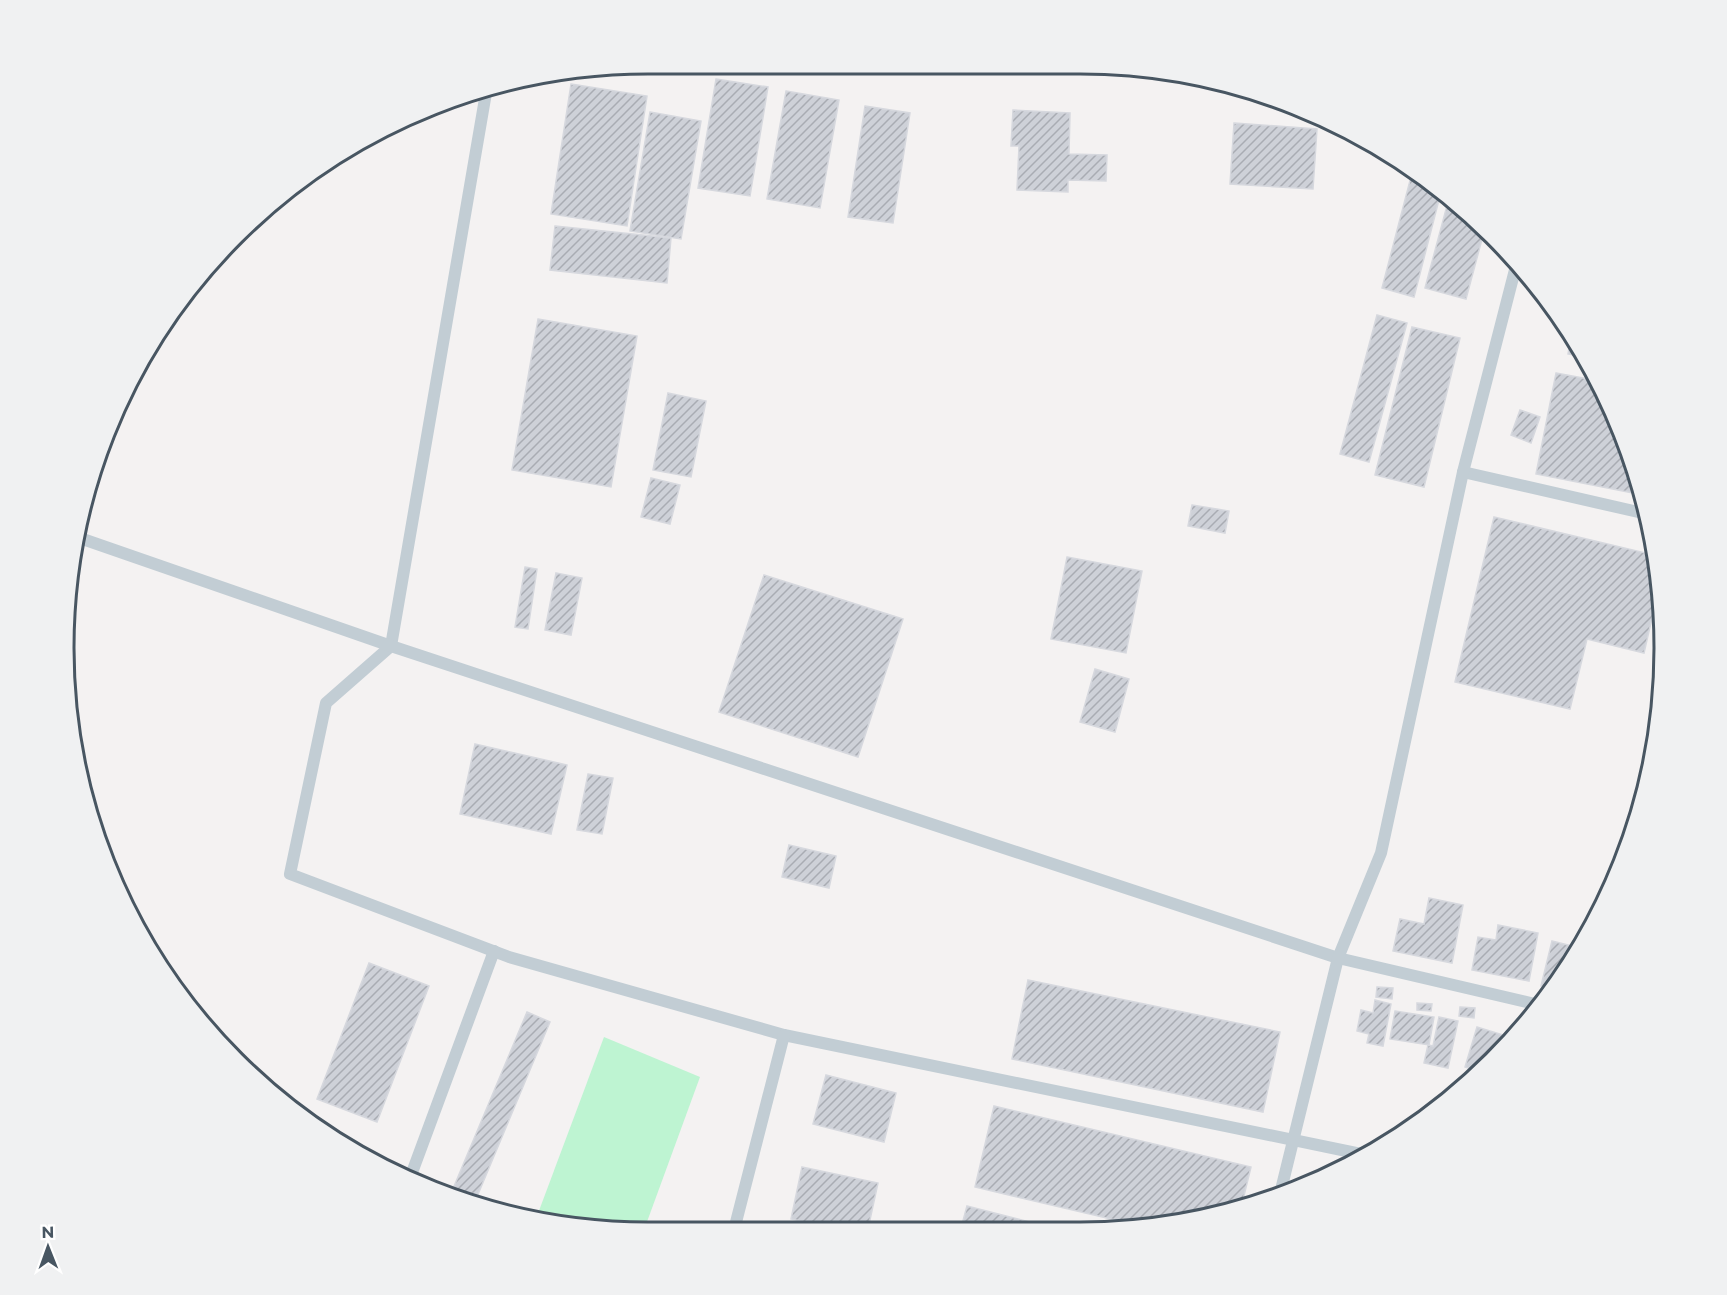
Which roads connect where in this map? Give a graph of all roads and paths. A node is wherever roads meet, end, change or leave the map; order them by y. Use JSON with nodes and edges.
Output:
{"nodes":[{"id":1,"x":486,"y":97,"type":"edge"},
{"id":2,"x":1514,"y":273,"type":"edge"},
{"id":3,"x":1464,"y":472,"type":"junction"},
{"id":4,"x":1637,"y":512,"type":"edge"},
{"id":5,"x":84,"y":540,"type":"edge"},
{"id":6,"x":391,"y":646,"type":"junction"},
{"id":7,"x":494,"y":951,"type":"junction"},
{"id":8,"x":1338,"y":958,"type":"junction"},
{"id":9,"x":1530,"y":1003,"type":"edge"},
{"id":10,"x":784,"y":1035,"type":"junction"},
{"id":11,"x":1294,"y":1138,"type":"junction"},
{"id":12,"x":1352,"y":1152,"type":"edge"},
{"id":13,"x":413,"y":1171,"type":"edge"},
{"id":14,"x":1282,"y":1184,"type":"edge"},
{"id":15,"x":736,"y":1222,"type":"edge"}],
"edges":[{"from":1,"to":6,"type":"lane"},
{"from":2,"to":3,"type":"lane"},
{"from":3,"to":4,"type":"lane"},
{"from":3,"to":8,"type":"lane"},
{"from":5,"to":6,"type":"lane"},
{"from":6,"to":7,"type":"lane"},
{"from":6,"to":8,"type":"lane"},
{"from":7,"to":10,"type":"lane"},
{"from":7,"to":13,"type":"lane"},
{"from":8,"to":9,"type":"lane"},
{"from":8,"to":11,"type":"lane"},
{"from":10,"to":11,"type":"lane"},
{"from":10,"to":15,"type":"lane"},
{"from":11,"to":12,"type":"lane"},
{"from":11,"to":14,"type":"lane"}]}
